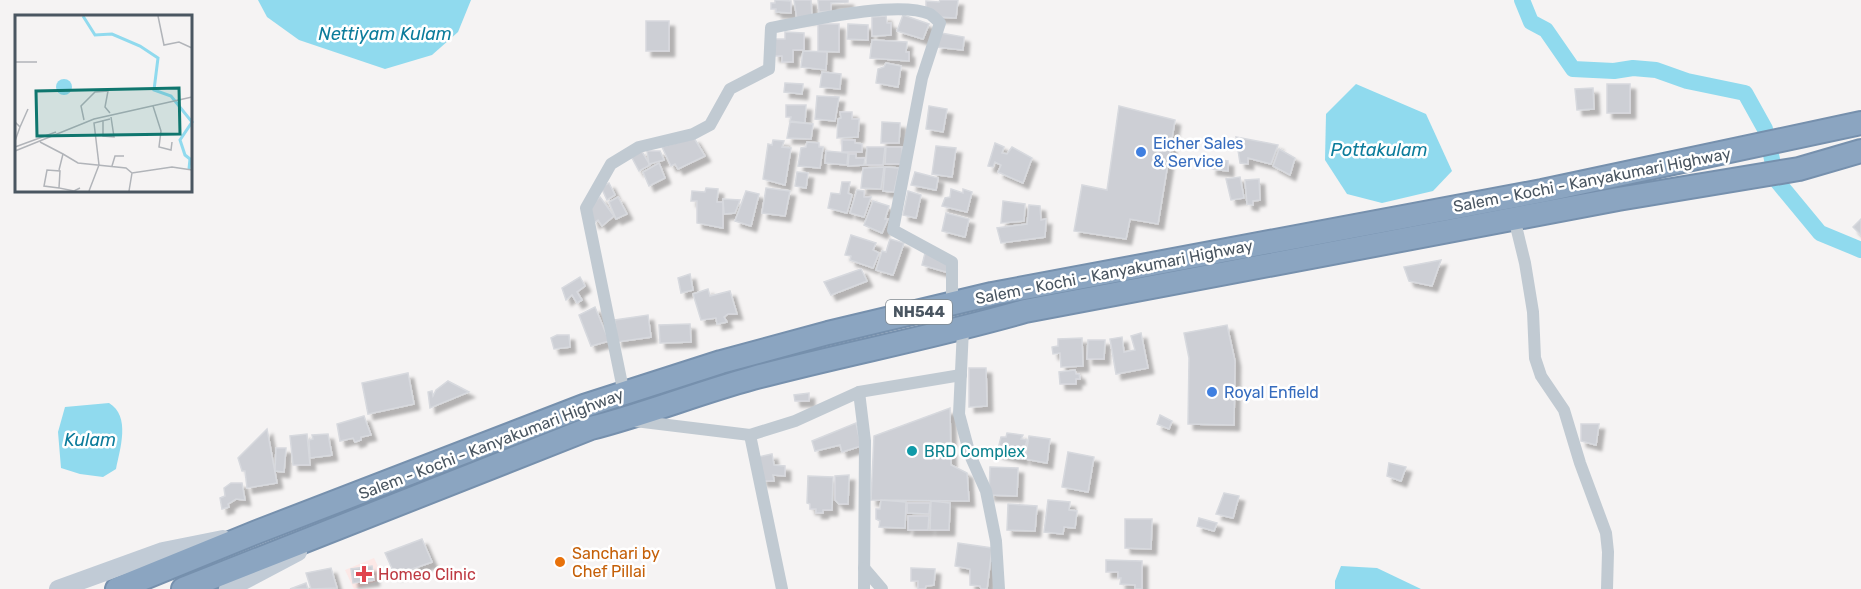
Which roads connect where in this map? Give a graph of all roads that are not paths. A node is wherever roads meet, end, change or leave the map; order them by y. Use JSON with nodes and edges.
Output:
{"nodes":[{"id":1,"x":1861,"y":123,"type":"edge"},
{"id":2,"x":1861,"y":151,"type":"edge"},
{"id":3,"x":1514,"y":218,"type":"junction"},
{"id":4,"x":952,"y":304,"type":"junction"},
{"id":5,"x":963,"y":329,"type":"junction"},
{"id":6,"x":961,"y":375,"type":"junction"},
{"id":7,"x":860,"y":392,"type":"junction"},
{"id":8,"x":624,"y":394,"type":"junction"},
{"id":9,"x":584,"y":406,"type":"junction"},
{"id":10,"x":624,"y":419,"type":"junction"},
{"id":11,"x":591,"y":428,"type":"junction"},
{"id":12,"x":750,"y":435,"type":"junction"},
{"id":13,"x":336,"y":529,"type":"junction"},
{"id":14,"x":256,"y":532,"type":"junction"},
{"id":15,"x":864,"y":568,"type":"junction"},
{"id":16,"x":58,"y":589,"type":"edge"},
{"id":17,"x":117,"y":589,"type":"edge"},
{"id":18,"x":183,"y":589,"type":"edge"},
{"id":19,"x":228,"y":589,"type":"edge"},
{"id":20,"x":782,"y":589,"type":"edge"},
{"id":21,"x":864,"y":589,"type":"edge"},
{"id":22,"x":882,"y":589,"type":"edge"},
{"id":23,"x":999,"y":589,"type":"edge"},
{"id":24,"x":1606,"y":589,"type":"edge"}],
"edges":[{"from":1,"to":4,"type":"highway","name":"Salem - Kochi - Kanyakumari Highway","number":"NH544"},
{"from":2,"to":3,"type":"highway","name":"Salem - Kochi - Kanyakumari Highway","number":"NH544"},
{"from":3,"to":5,"type":"highway","name":"Salem - Kochi - Kanyakumari Highway","number":"NH544"},
{"from":3,"to":24,"type":"street"},
{"from":4,"to":8,"type":"highway","name":"Salem - Kochi - Kanyakumari Highway","number":"NH544"},
{"from":4,"to":8,"type":"street"},
{"from":5,"to":6,"type":"street"},
{"from":5,"to":10,"type":"highway","name":"Salem - Kochi - Kanyakumari Highway","number":"NH544"},
{"from":6,"to":7,"type":"street"},
{"from":6,"to":23,"type":"street"},
{"from":7,"to":12,"type":"street"},
{"from":7,"to":15,"type":"street"},
{"from":8,"to":9,"type":"highway","name":"Salem - Kochi - Kanyakumari Highway","number":"NH544"},
{"from":9,"to":11,"type":"highway"},
{"from":9,"to":14,"type":"highway","name":"Salem - Kochi - Kanyakumari Highway","number":"NH544"},
{"from":10,"to":11,"type":"highway","name":"Salem - Kochi - Kanyakumari Highway","number":"NH544"},
{"from":10,"to":12,"type":"street"},
{"from":11,"to":13,"type":"highway","name":"Salem - Kochi - Kanyakumari Highway","number":"NH544"},
{"from":12,"to":20,"type":"street"},
{"from":13,"to":18,"type":"highway","name":"Salem - Kochi - Kanyakumari Highway","number":"NH544"},
{"from":13,"to":19,"type":"street"},
{"from":14,"to":16,"type":"street"},
{"from":14,"to":17,"type":"highway","name":"Salem - Kochi - Kanyakumari Highway","number":"NH544"},
{"from":15,"to":21,"type":"street"},
{"from":15,"to":22,"type":"street"}]}
